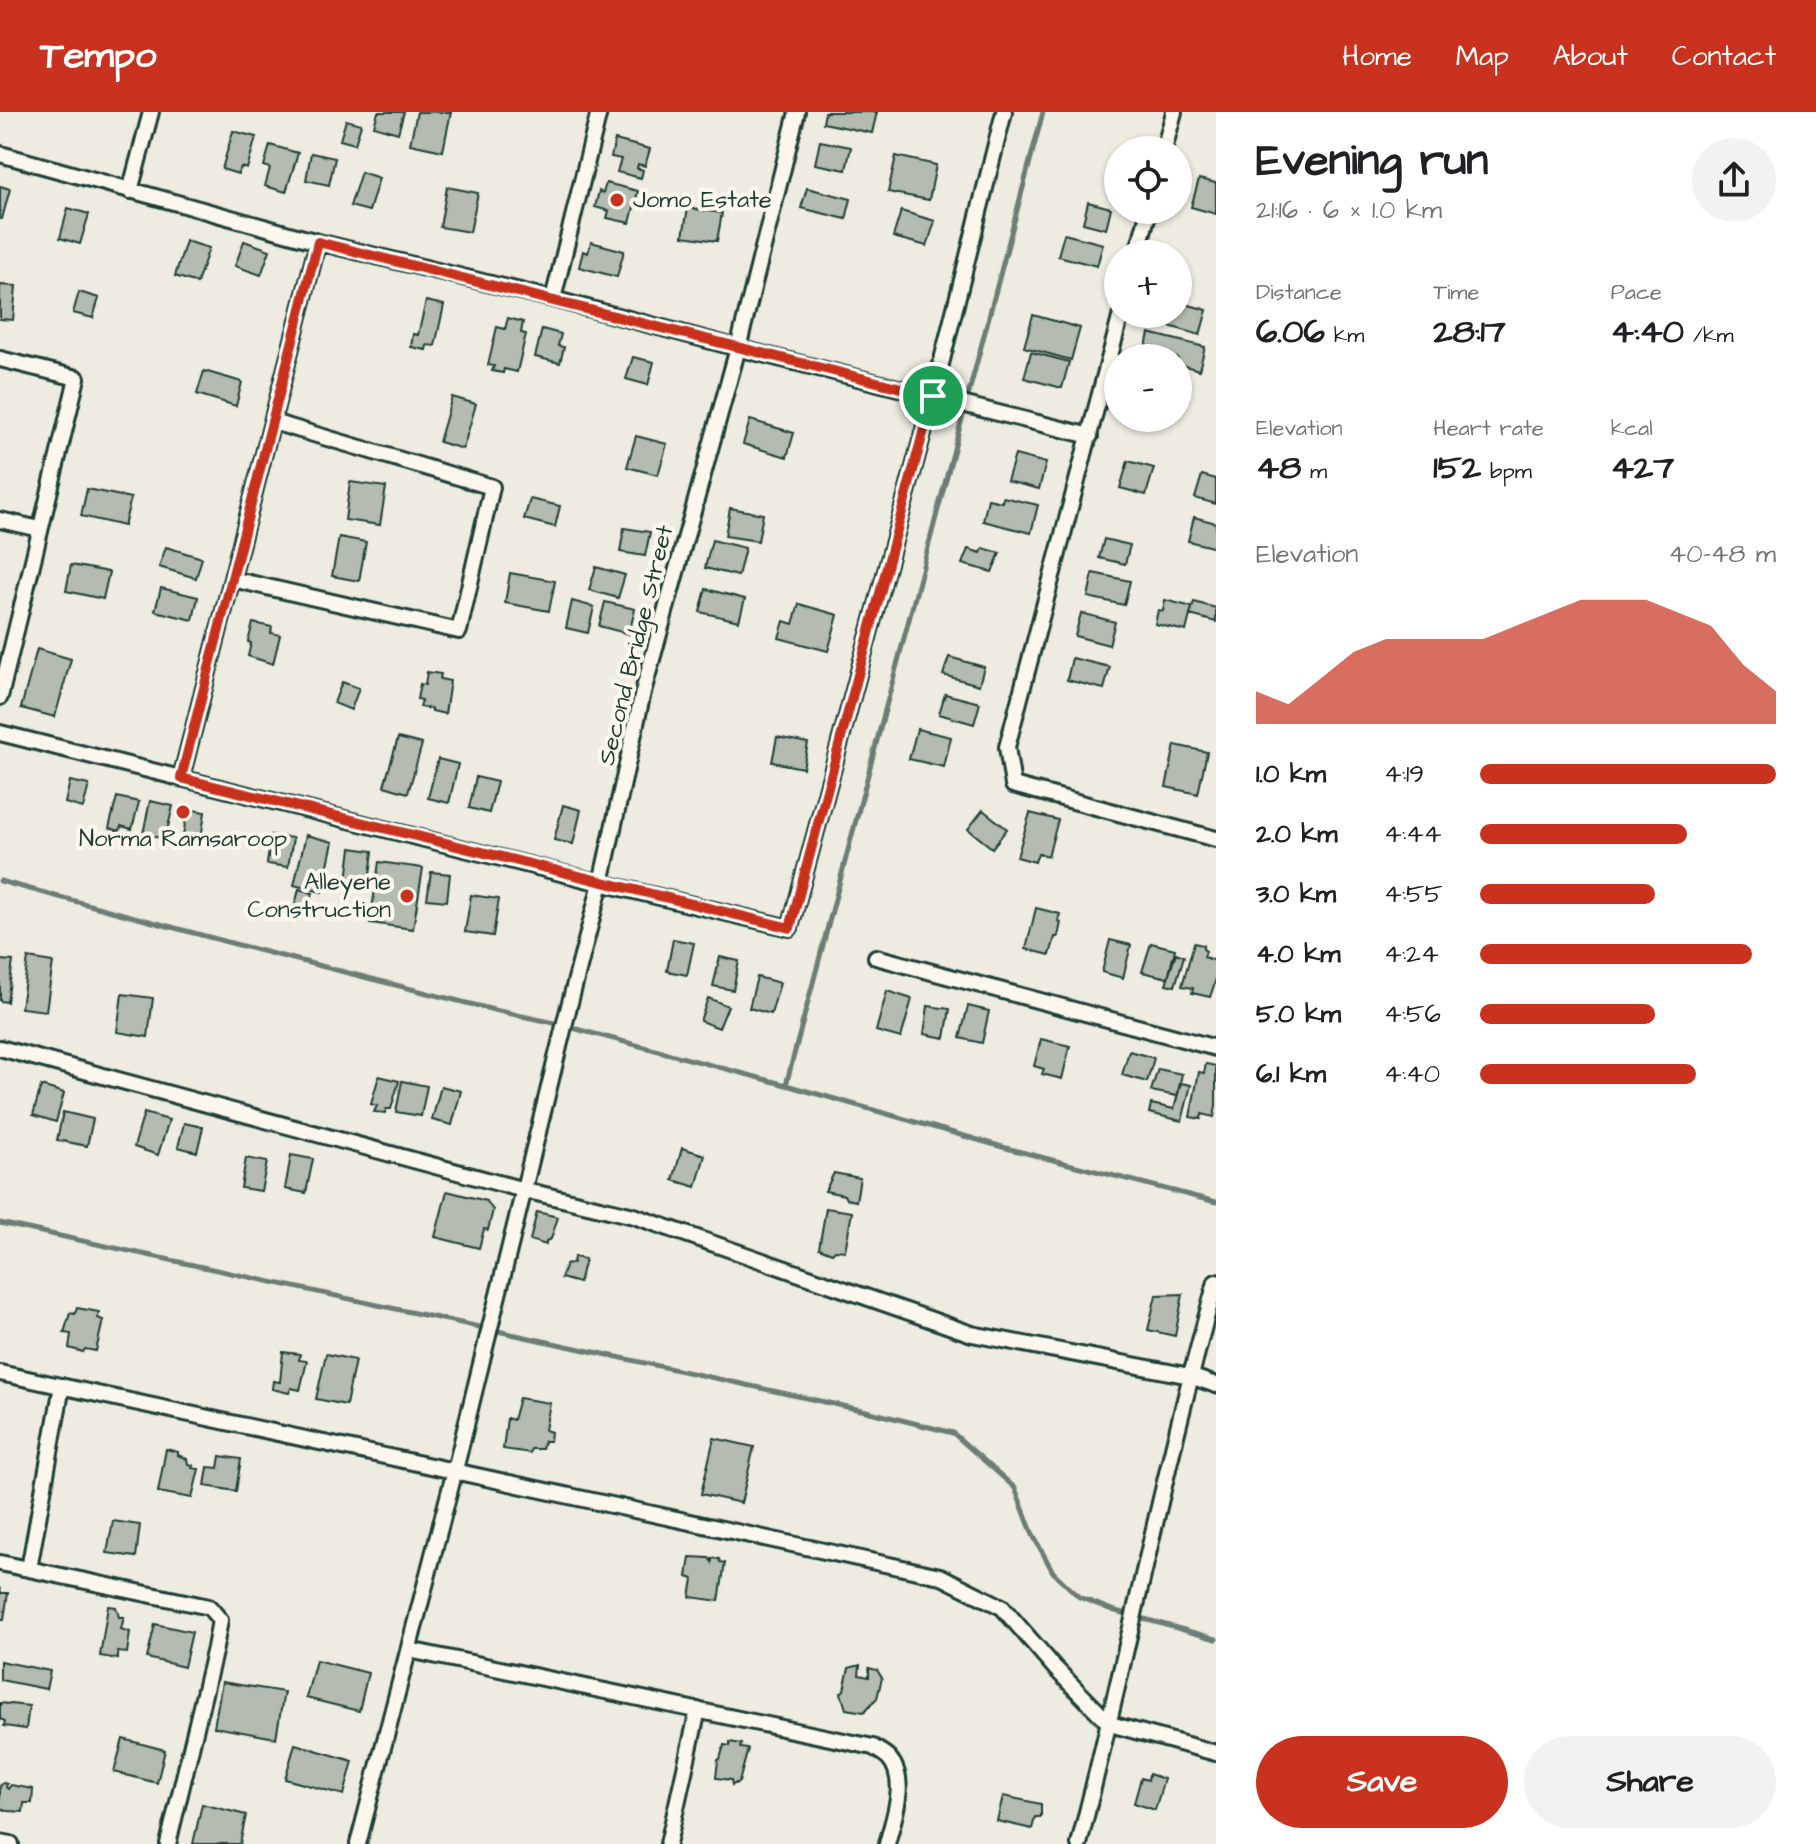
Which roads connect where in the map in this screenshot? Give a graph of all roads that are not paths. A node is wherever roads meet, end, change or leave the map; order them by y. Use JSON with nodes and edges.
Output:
{"nodes":[{"id":1,"x":151,"y":112,"type":"edge"},
{"id":2,"x":599,"y":112,"type":"edge"},
{"id":3,"x":797,"y":112,"type":"edge"},
{"id":4,"x":1004,"y":112,"type":"edge"},
{"id":5,"x":1174,"y":112,"type":"edge"},
{"id":6,"x":1168,"y":136,"type":"edge"},
{"id":7,"x":0,"y":154,"type":"edge"},
{"id":8,"x":130,"y":191,"type":"junction"},
{"id":9,"x":318,"y":242,"type":"junction"},
{"id":10,"x":553,"y":299,"type":"junction"},
{"id":11,"x":1117,"y":328,"type":"edge"},
{"id":12,"x":738,"y":348,"type":"junction"},
{"id":13,"x":0,"y":359,"type":"edge"},
{"id":14,"x":933,"y":396,"type":"junction"},
{"id":15,"x":273,"y":422,"type":"junction"},
{"id":16,"x":1090,"y":436,"type":"junction"},
{"id":17,"x":0,"y":520,"type":"edge"},
{"id":18,"x":40,"y":529,"type":"junction"},
{"id":19,"x":232,"y":579,"type":"junction"},
{"id":20,"x":0,"y":697,"type":"edge"},
{"id":21,"x":0,"y":733,"type":"edge"},
{"id":22,"x":181,"y":778,"type":"junction"},
{"id":23,"x":1216,"y":839,"type":"edge"},
{"id":24,"x":601,"y":883,"type":"junction"},
{"id":25,"x":876,"y":957,"type":"dead end"},
{"id":26,"x":0,"y":1048,"type":"edge"},
{"id":27,"x":1216,"y":1048,"type":"edge"},
{"id":28,"x":524,"y":1190,"type":"junction"},
{"id":29,"x":1216,"y":1282,"type":"edge"},
{"id":30,"x":0,"y":1373,"type":"edge"},
{"id":31,"x":1190,"y":1376,"type":"junction"},
{"id":32,"x":1216,"y":1385,"type":"edge"},
{"id":33,"x":62,"y":1386,"type":"junction"},
{"id":34,"x":455,"y":1470,"type":"junction"},
{"id":35,"x":0,"y":1563,"type":"edge"},
{"id":36,"x":29,"y":1569,"type":"junction"},
{"id":37,"x":409,"y":1650,"type":"junction"},
{"id":38,"x":698,"y":1710,"type":"junction"},
{"id":39,"x":1110,"y":1724,"type":"junction"},
{"id":40,"x":1216,"y":1753,"type":"edge"},
{"id":41,"x":0,"y":1842,"type":"edge"},
{"id":42,"x":11,"y":1844,"type":"edge"},
{"id":43,"x":168,"y":1844,"type":"edge"},
{"id":44,"x":358,"y":1844,"type":"edge"},
{"id":45,"x":668,"y":1844,"type":"edge"},
{"id":46,"x":887,"y":1844,"type":"edge"},
{"id":47,"x":1079,"y":1844,"type":"edge"}],
"edges":[{"from":1,"to":8,"type":"street"},
{"from":2,"to":10,"type":"street"},
{"from":3,"to":12,"type":"street","name":"Second Bridge Street"},
{"from":4,"to":14,"type":"street"},
{"from":5,"to":6,"type":"street"},
{"from":7,"to":8,"type":"street"},
{"from":8,"to":9,"type":"street"},
{"from":9,"to":10,"type":"street"},
{"from":9,"to":15,"type":"street"},
{"from":10,"to":12,"type":"street"},
{"from":11,"to":16,"type":"street"},
{"from":12,"to":14,"type":"street"},
{"from":12,"to":24,"type":"street","name":"Second Bridge Street"},
{"from":13,"to":18,"type":"street"},
{"from":14,"to":16,"type":"street"},
{"from":14,"to":24,"type":"street"},
{"from":15,"to":19,"type":"street"},
{"from":15,"to":19,"type":"street"},
{"from":16,"to":23,"type":"street"},
{"from":17,"to":18,"type":"street"},
{"from":18,"to":20,"type":"street"},
{"from":19,"to":22,"type":"street"},
{"from":21,"to":22,"type":"street"},
{"from":22,"to":24,"type":"street"},
{"from":24,"to":28,"type":"street","name":"Second Bridge Street"},
{"from":25,"to":27,"type":"street"},
{"from":26,"to":28,"type":"street"},
{"from":28,"to":31,"type":"street"},
{"from":28,"to":34,"type":"street","name":"Second Bridge Street"},
{"from":29,"to":31,"type":"street"},
{"from":30,"to":33,"type":"street"},
{"from":31,"to":32,"type":"street"},
{"from":31,"to":39,"type":"street"},
{"from":33,"to":34,"type":"street"},
{"from":33,"to":36,"type":"street"},
{"from":34,"to":37,"type":"street","name":"Second Bridge Street"},
{"from":34,"to":39,"type":"street"},
{"from":35,"to":36,"type":"street"},
{"from":36,"to":43,"type":"street"},
{"from":37,"to":38,"type":"street"},
{"from":37,"to":44,"type":"street","name":"Second Bridge Street"},
{"from":38,"to":45,"type":"street"},
{"from":38,"to":46,"type":"street"},
{"from":39,"to":40,"type":"street"},
{"from":39,"to":47,"type":"street"},
{"from":41,"to":42,"type":"street"}]}
